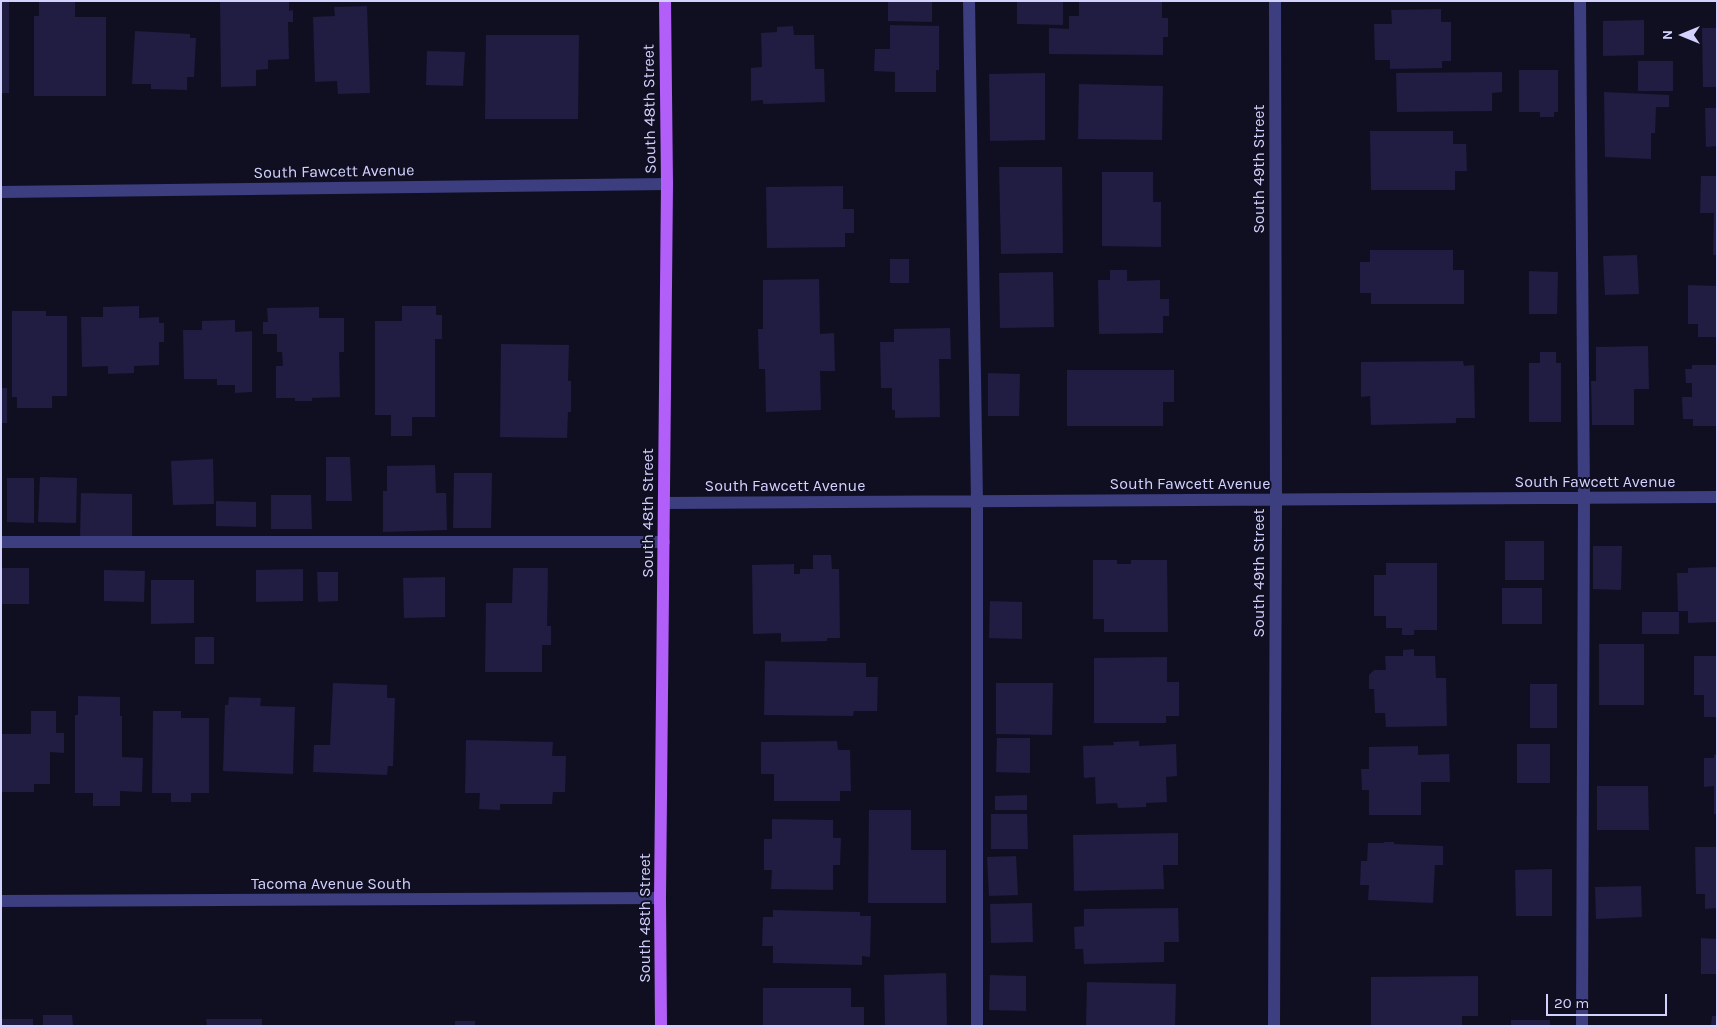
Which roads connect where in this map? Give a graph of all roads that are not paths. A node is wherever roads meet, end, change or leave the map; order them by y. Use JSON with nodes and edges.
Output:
{"nodes":[{"id":1,"x":665,"y":1,"type":"edge"},
{"id":2,"x":969,"y":1,"type":"edge"},
{"id":3,"x":1275,"y":1,"type":"edge"},
{"id":4,"x":1580,"y":1,"type":"edge"},
{"id":5,"x":667,"y":184,"type":"junction"},
{"id":6,"x":1,"y":192,"type":"edge"},
{"id":7,"x":1717,"y":497,"type":"edge"},
{"id":8,"x":1584,"y":498,"type":"junction"},
{"id":9,"x":1276,"y":500,"type":"junction"},
{"id":10,"x":977,"y":502,"type":"junction"},
{"id":11,"x":664,"y":503,"type":"junction"},
{"id":12,"x":1,"y":542,"type":"edge"},
{"id":13,"x":664,"y":542,"type":"junction"},
{"id":14,"x":660,"y":898,"type":"junction"},
{"id":15,"x":1,"y":901,"type":"edge"},
{"id":16,"x":661,"y":1026,"type":"edge"},
{"id":17,"x":977,"y":1026,"type":"edge"},
{"id":18,"x":1274,"y":1026,"type":"edge"},
{"id":19,"x":1582,"y":1026,"type":"edge"}],
"edges":[{"from":1,"to":5,"type":"main road","name":"South 48th Street"},
{"from":2,"to":10,"type":"street"},
{"from":3,"to":9,"type":"street","name":"South 49th Street"},
{"from":4,"to":8,"type":"street"},
{"from":5,"to":6,"type":"street","name":"South Fawcett Avenue"},
{"from":5,"to":11,"type":"main road","name":"South 48th Street"},
{"from":7,"to":8,"type":"street","name":"South Fawcett Avenue"},
{"from":8,"to":9,"type":"street","name":"South Fawcett Avenue"},
{"from":8,"to":19,"type":"street"},
{"from":9,"to":10,"type":"street","name":"South Fawcett Avenue"},
{"from":9,"to":18,"type":"street","name":"South 49th Street"},
{"from":10,"to":11,"type":"street","name":"South Fawcett Avenue"},
{"from":10,"to":17,"type":"street"},
{"from":11,"to":13,"type":"main road","name":"South 48th Street"},
{"from":12,"to":13,"type":"street"},
{"from":13,"to":14,"type":"main road","name":"South 48th Street"},
{"from":14,"to":15,"type":"street","name":"Tacoma Avenue South"},
{"from":14,"to":16,"type":"main road","name":"South 48th Street"}]}
